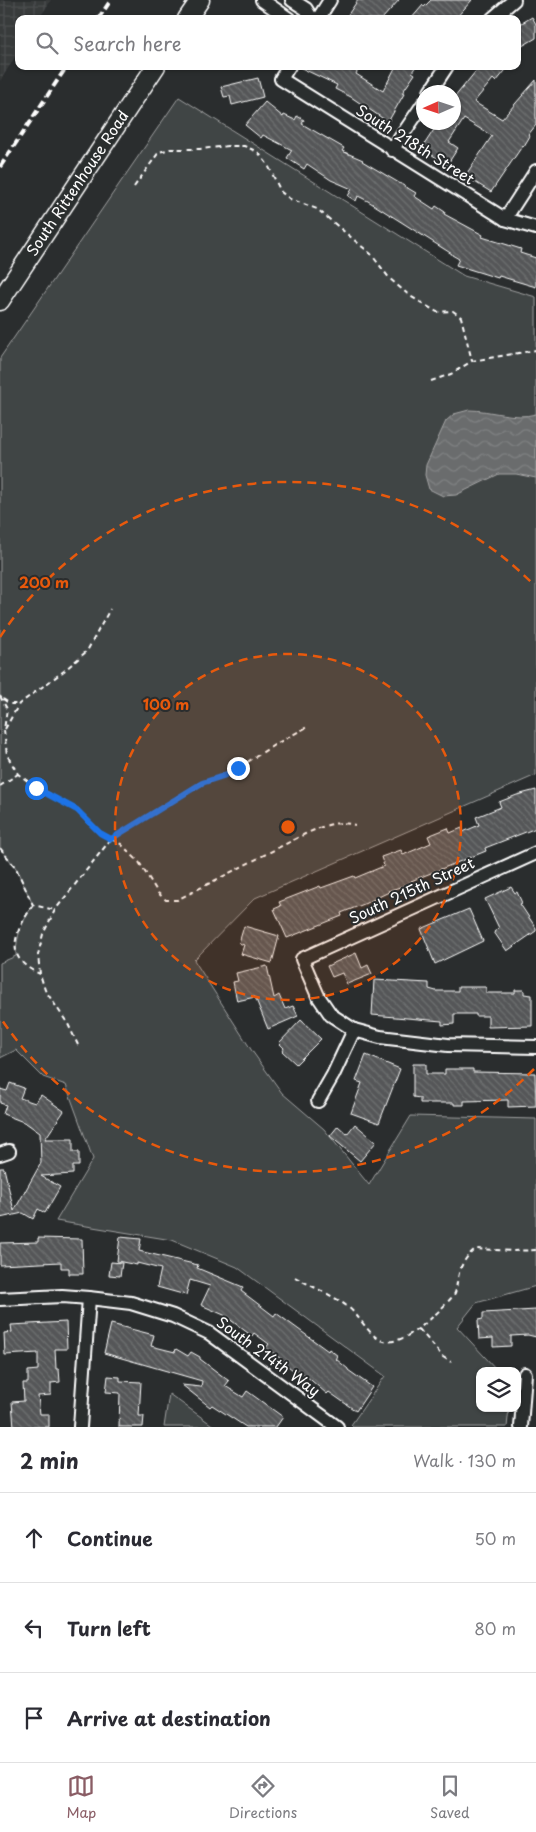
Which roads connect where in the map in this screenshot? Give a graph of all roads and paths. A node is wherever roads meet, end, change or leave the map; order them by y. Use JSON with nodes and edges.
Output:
{"nodes":[{"id":1,"x":200,"y":0,"type":"edge"},
{"id":2,"x":262,"y":0,"type":"edge"},
{"id":3,"x":292,"y":0,"type":"edge"},
{"id":4,"x":330,"y":0,"type":"edge"},
{"id":5,"x":514,"y":0,"type":"edge"},
{"id":6,"x":190,"y":15,"type":"edge"},
{"id":7,"x":283,"y":15,"type":"edge"},
{"id":8,"x":310,"y":15,"type":"edge"},
{"id":9,"x":321,"y":15,"type":"edge"},
{"id":10,"x":497,"y":15,"type":"edge"},
{"id":11,"x":153,"y":70,"type":"edge"},
{"id":12,"x":287,"y":70,"type":"edge"},
{"id":13,"x":444,"y":70,"type":"edge"},
{"id":14,"x":435,"y":85,"type":"edge"},
{"id":15,"x":416,"y":114,"type":"edge"},
{"id":16,"x":392,"y":150,"type":"junction"},
{"id":17,"x":536,"y":171,"type":"edge"},
{"id":18,"x":134,"y":187,"type":"dead end"},
{"id":19,"x":505,"y":220,"type":"junction"},
{"id":20,"x":536,"y":228,"type":"edge"},
{"id":21,"x":0,"y":301,"type":"edge"},
{"id":22,"x":536,"y":350,"type":"edge"},
{"id":23,"x":472,"y":361,"type":"junction"},
{"id":24,"x":431,"y":381,"type":"dead end"},
{"id":25,"x":110,"y":609,"type":"dead end"},
{"id":26,"x":1,"y":697,"type":"edge"},
{"id":27,"x":19,"y":704,"type":"junction"},
{"id":28,"x":309,"y":726,"type":"dead end"},
{"id":29,"x":4,"y":730,"type":"junction"},
{"id":30,"x":18,"y":774,"type":"junction"},
{"id":31,"x":0,"y":786,"type":"edge"},
{"id":32,"x":355,"y":825,"type":"dead end"},
{"id":33,"x":111,"y":839,"type":"junction"},
{"id":34,"x":0,"y":848,"type":"edge"},
{"id":35,"x":536,"y":853,"type":"edge"},
{"id":36,"x":33,"y":905,"type":"junction"},
{"id":37,"x":55,"y":910,"type":"junction"},
{"id":38,"x":40,"y":974,"type":"junction"},
{"id":39,"x":354,"y":1030,"type":"junction"},
{"id":40,"x":78,"y":1045,"type":"dead end"},
{"id":41,"x":536,"y":1047,"type":"edge"},
{"id":42,"x":318,"y":1101,"type":"dead end"},
{"id":43,"x":536,"y":1250,"type":"edge"},
{"id":44,"x":295,"y":1277,"type":"dead end"},
{"id":45,"x":89,"y":1298,"type":"junction"},
{"id":46,"x":0,"y":1299,"type":"edge"},
{"id":47,"x":419,"y":1329,"type":"junction"},
{"id":48,"x":451,"y":1362,"type":"dead end"},
{"id":49,"x":525,"y":1374,"type":"dead end"},
{"id":50,"x":80,"y":1427,"type":"edge"},
{"id":51,"x":336,"y":1427,"type":"edge"},
{"id":52,"x":522,"y":1427,"type":"edge"}],
"edges":[{"from":1,"to":6,"type":"main road"},
{"from":2,"to":7,"type":"street"},
{"from":3,"to":8,"type":"street"},
{"from":4,"to":9,"type":"street"},
{"from":5,"to":10,"type":"street"},
{"from":11,"to":21,"type":"main road","name":"South Rittenhouse Road"},
{"from":12,"to":16,"type":"street","name":"South 218th Street"},
{"from":13,"to":14,"type":"street"},
{"from":15,"to":16,"type":"street"},
{"from":16,"to":19,"type":"street","name":"South 218th Street"},
{"from":17,"to":19,"type":"street"},
{"from":18,"to":23,"type":"path"},
{"from":19,"to":20,"type":"street","name":"South 218th Street"},
{"from":22,"to":23,"type":"path"},
{"from":23,"to":24,"type":"path"},
{"from":25,"to":27,"type":"path"},
{"from":26,"to":27,"type":"path"},
{"from":26,"to":29,"type":"path"},
{"from":27,"to":29,"type":"path"},
{"from":28,"to":33,"type":"path"},
{"from":29,"to":30,"type":"path"},
{"from":30,"to":31,"type":"path"},
{"from":30,"to":33,"type":"path"},
{"from":32,"to":33,"type":"path"},
{"from":33,"to":37,"type":"path"},
{"from":34,"to":36,"type":"path"},
{"from":35,"to":39,"type":"street","name":"South 215th Street"},
{"from":36,"to":37,"type":"path"},
{"from":36,"to":38,"type":"path"},
{"from":37,"to":38,"type":"path"},
{"from":38,"to":40,"type":"path"},
{"from":39,"to":41,"type":"street"},
{"from":39,"to":42,"type":"street"},
{"from":43,"to":47,"type":"path"},
{"from":44,"to":47,"type":"path"},
{"from":45,"to":46,"type":"street","name":"South 214th Way"},
{"from":45,"to":50,"type":"street"},
{"from":45,"to":51,"type":"street","name":"South 214th Way"},
{"from":47,"to":48,"type":"path"},
{"from":49,"to":52,"type":"street"}]}
